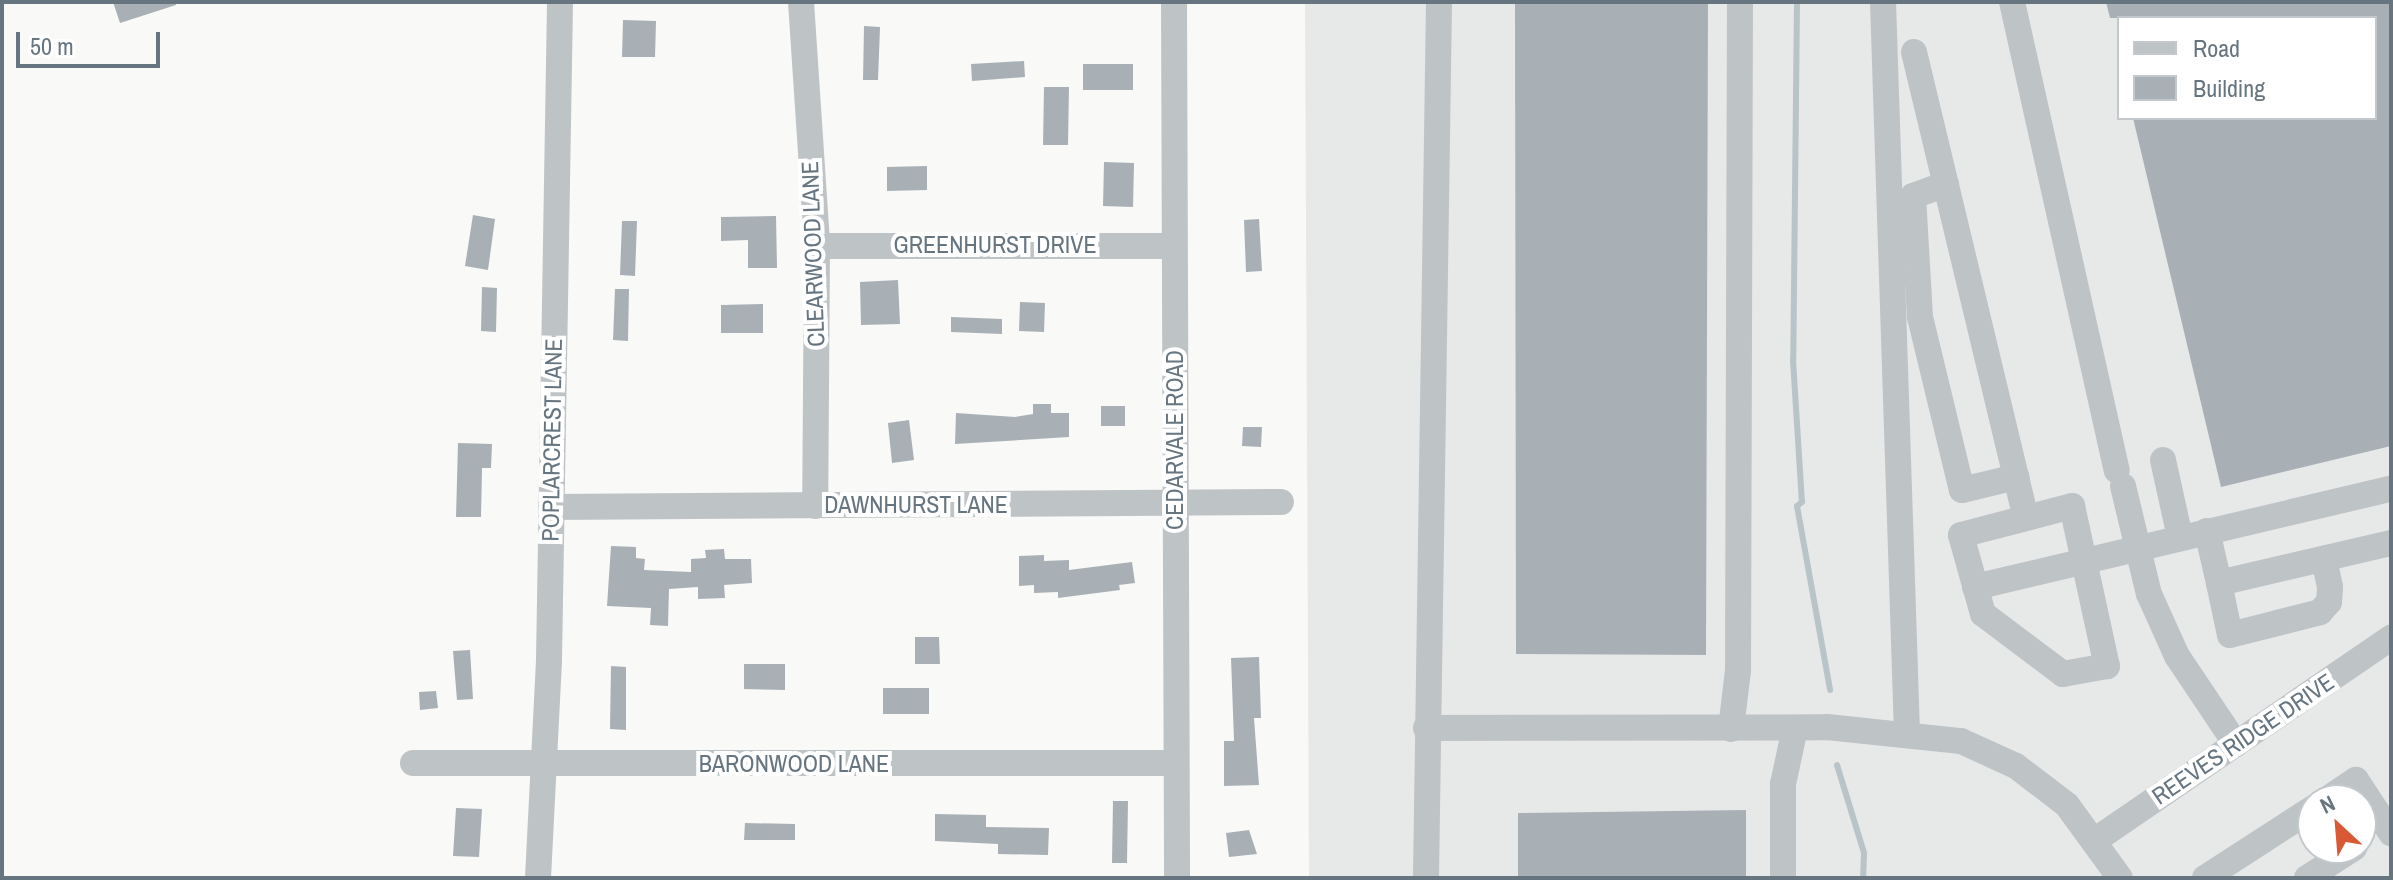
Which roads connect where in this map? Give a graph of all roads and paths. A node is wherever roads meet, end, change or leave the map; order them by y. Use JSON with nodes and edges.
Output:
{"nodes":[{"id":1,"x":560,"y":2,"type":"edge"},
{"id":2,"x":801,"y":2,"type":"edge"},
{"id":3,"x":1174,"y":2,"type":"edge"},
{"id":4,"x":1439,"y":2,"type":"edge"},
{"id":5,"x":1740,"y":2,"type":"edge"},
{"id":6,"x":1883,"y":2,"type":"edge"},
{"id":7,"x":2012,"y":2,"type":"edge"},
{"id":8,"x":1914,"y":52,"type":"dead end"},
{"id":9,"x":1946,"y":184,"type":"junction"},
{"id":10,"x":817,"y":246,"type":"junction"},
{"id":11,"x":1174,"y":246,"type":"junction"},
{"id":12,"x":2163,"y":460,"type":"dead end"},
{"id":13,"x":2016,"y":477,"type":"junction"},
{"id":14,"x":2391,"y":489,"type":"edge"},
{"id":15,"x":1176,"y":502,"type":"junction"},
{"id":16,"x":1281,"y":502,"type":"dead end"},
{"id":17,"x":815,"y":506,"type":"junction"},
{"id":18,"x":551,"y":507,"type":"junction"},
{"id":19,"x":2026,"y":517,"type":"junction"},
{"id":20,"x":2207,"y":531,"type":"junction"},
{"id":21,"x":2180,"y":537,"type":"junction"},
{"id":22,"x":2391,"y":543,"type":"edge"},
{"id":23,"x":2137,"y":547,"type":"junction"},
{"id":24,"x":2324,"y":559,"type":"junction"},
{"id":25,"x":2085,"y":560,"type":"junction"},
{"id":26,"x":2219,"y":583,"type":"junction"},
{"id":27,"x":1975,"y":587,"type":"junction"},
{"id":28,"x":2391,"y":638,"type":"edge"},
{"id":29,"x":1426,"y":728,"type":"junction"},
{"id":30,"x":1795,"y":728,"type":"junction"},
{"id":31,"x":1731,"y":729,"type":"junction"},
{"id":32,"x":1907,"y":735,"type":"junction"},
{"id":33,"x":2236,"y":744,"type":"junction"},
{"id":34,"x":413,"y":763,"type":"dead end"},
{"id":35,"x":1175,"y":763,"type":"junction"},
{"id":36,"x":546,"y":764,"type":"junction"},
{"id":37,"x":2377,"y":812,"type":"edge"},
{"id":38,"x":2297,"y":818,"type":"edge"},
{"id":39,"x":2389,"y":830,"type":"edge"},
{"id":40,"x":2094,"y":841,"type":"junction"},
{"id":41,"x":2329,"y":864,"type":"edge"},
{"id":42,"x":538,"y":878,"type":"edge"},
{"id":43,"x":1177,"y":878,"type":"edge"},
{"id":44,"x":1426,"y":878,"type":"edge"},
{"id":45,"x":1783,"y":878,"type":"edge"},
{"id":46,"x":2120,"y":878,"type":"edge"},
{"id":47,"x":2205,"y":878,"type":"edge"},
{"id":48,"x":2307,"y":878,"type":"edge"}],
"edges":[{"from":1,"to":18,"type":"street","name":"POPLARCREST LANE"},
{"from":2,"to":10,"type":"street","name":"CLEARWOOD LANE"},
{"from":3,"to":11,"type":"street","name":"CEDARVALE ROAD"},
{"from":4,"to":29,"type":"street"},
{"from":5,"to":31,"type":"street"},
{"from":6,"to":32,"type":"street"},
{"from":7,"to":23,"type":"street"},
{"from":8,"to":9,"type":"street"},
{"from":9,"to":13,"type":"street"},
{"from":9,"to":13,"type":"street"},
{"from":10,"to":11,"type":"street","name":"GREENHURST DRIVE"},
{"from":10,"to":17,"type":"street","name":"CLEARWOOD LANE"},
{"from":11,"to":15,"type":"street","name":"CEDARVALE ROAD"},
{"from":12,"to":21,"type":"street"},
{"from":13,"to":19,"type":"street"},
{"from":14,"to":20,"type":"street"},
{"from":15,"to":16,"type":"street","name":"DAWNHURST LANE"},
{"from":15,"to":17,"type":"street","name":"DAWNHURST LANE"},
{"from":15,"to":35,"type":"street","name":"CEDARVALE ROAD"},
{"from":17,"to":18,"type":"street","name":"DAWNHURST LANE"},
{"from":18,"to":36,"type":"street","name":"POPLARCREST LANE"},
{"from":19,"to":25,"type":"street"},
{"from":19,"to":27,"type":"street"},
{"from":20,"to":21,"type":"street"},
{"from":20,"to":26,"type":"street"},
{"from":21,"to":23,"type":"street"},
{"from":22,"to":24,"type":"street"},
{"from":23,"to":25,"type":"street"},
{"from":23,"to":33,"type":"street"},
{"from":24,"to":26,"type":"street"},
{"from":24,"to":26,"type":"street"},
{"from":25,"to":27,"type":"street"},
{"from":25,"to":27,"type":"street"},
{"from":28,"to":33,"type":"street","name":"REEVES RIDGE DRIVE"},
{"from":29,"to":31,"type":"street"},
{"from":29,"to":44,"type":"street"},
{"from":30,"to":31,"type":"street"},
{"from":30,"to":32,"type":"street"},
{"from":30,"to":45,"type":"street"},
{"from":32,"to":40,"type":"street"},
{"from":33,"to":40,"type":"street","name":"REEVES RIDGE DRIVE"},
{"from":34,"to":36,"type":"street","name":"BARONWOOD LANE"},
{"from":35,"to":36,"type":"street","name":"BARONWOOD LANE"},
{"from":35,"to":43,"type":"street","name":"CEDARVALE ROAD"},
{"from":36,"to":42,"type":"street","name":"POPLARCREST LANE"},
{"from":37,"to":39,"type":"street"},
{"from":38,"to":47,"type":"street"},
{"from":40,"to":46,"type":"street"},
{"from":41,"to":48,"type":"street"}]}
